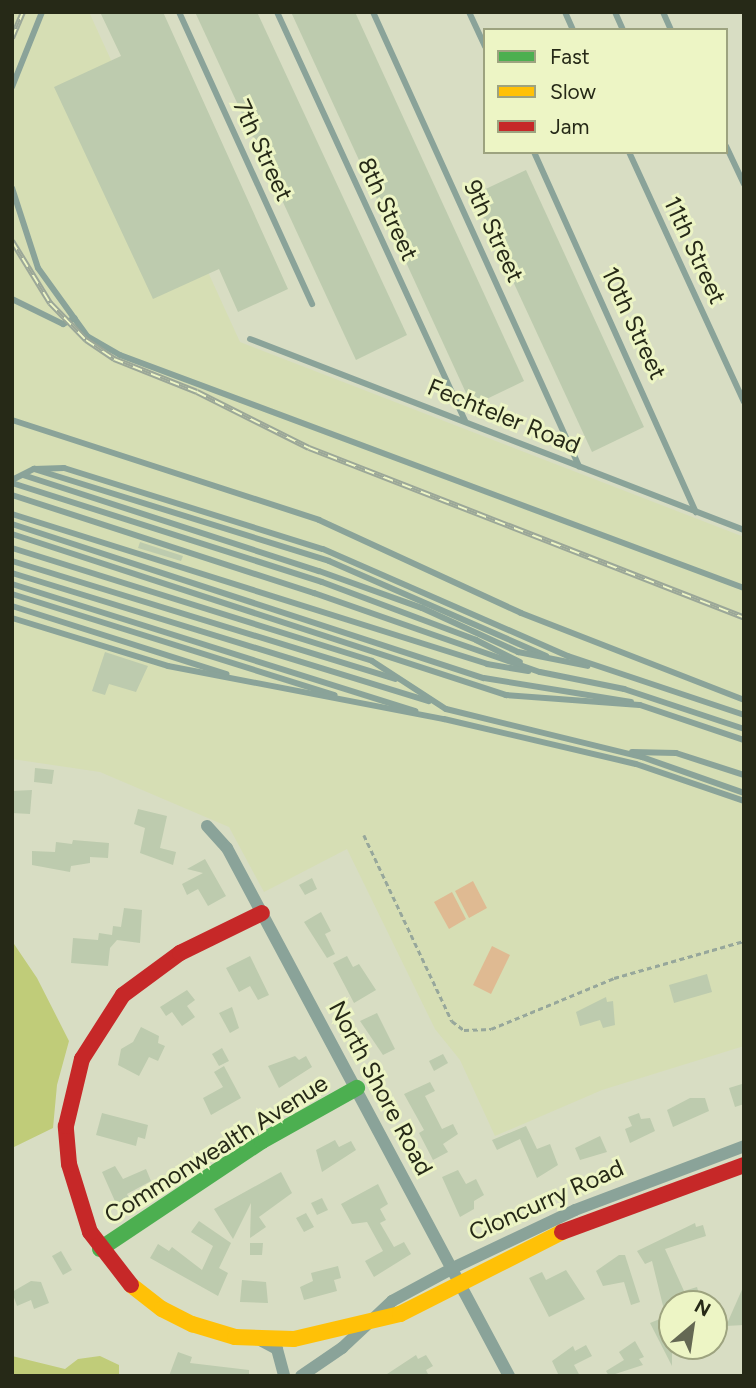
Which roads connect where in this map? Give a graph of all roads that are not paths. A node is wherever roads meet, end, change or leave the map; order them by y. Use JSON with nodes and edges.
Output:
{"nodes":[{"id":1,"x":42,"y":12,"type":"edge"},
{"id":2,"x":179,"y":12,"type":"edge"},
{"id":3,"x":277,"y":12,"type":"edge"},
{"id":4,"x":373,"y":12,"type":"edge"},
{"id":5,"x":469,"y":12,"type":"edge"},
{"id":6,"x":565,"y":12,"type":"edge"},
{"id":7,"x":615,"y":12,"type":"edge"},
{"id":8,"x":663,"y":12,"type":"edge"},
{"id":9,"x":572,"y":28,"type":"edge"},
{"id":10,"x":622,"y":28,"type":"edge"},
{"id":11,"x":670,"y":28,"type":"edge"},
{"id":12,"x":483,"y":42,"type":"edge"},
{"id":13,"x":12,"y":87,"type":"edge"},
{"id":14,"x":728,"y":150,"type":"edge"},
{"id":15,"x":535,"y":154,"type":"edge"},
{"id":16,"x":630,"y":154,"type":"edge"},
{"id":17,"x":744,"y":184,"type":"edge"},
{"id":18,"x":12,"y":188,"type":"edge"},
{"id":19,"x":12,"y":299,"type":"edge"},
{"id":20,"x":312,"y":304,"type":"dead end"},
{"id":21,"x":75,"y":318,"type":"junction"},
{"id":22,"x":250,"y":339,"type":"dead end"},
{"id":23,"x":744,"y":402,"type":"edge"},
{"id":24,"x":12,"y":420,"type":"edge"},
{"id":25,"x":465,"y":421,"type":"junction"},
{"id":26,"x":580,"y":467,"type":"junction"},
{"id":27,"x":34,"y":469,"type":"junction"},
{"id":28,"x":23,"y":475,"type":"junction"},
{"id":29,"x":12,"y":482,"type":"edge"},
{"id":30,"x":12,"y":495,"type":"edge"},
{"id":31,"x":696,"y":512,"type":"junction"},
{"id":32,"x":12,"y":514,"type":"edge"},
{"id":33,"x":12,"y":524,"type":"edge"},
{"id":34,"x":744,"y":530,"type":"edge"},
{"id":35,"x":12,"y":534,"type":"edge"},
{"id":36,"x":12,"y":548,"type":"edge"},
{"id":37,"x":12,"y":561,"type":"edge"},
{"id":38,"x":12,"y":573,"type":"edge"},
{"id":39,"x":12,"y":584,"type":"edge"},
{"id":40,"x":744,"y":588,"type":"edge"},
{"id":41,"x":12,"y":594,"type":"edge"},
{"id":42,"x":12,"y":606,"type":"edge"},
{"id":43,"x":12,"y":618,"type":"edge"},
{"id":44,"x":557,"y":661,"type":"junction"},
{"id":45,"x":600,"y":667,"type":"junction"},
{"id":46,"x":540,"y":672,"type":"junction"},
{"id":47,"x":405,"y":682,"type":"junction"},
{"id":48,"x":255,"y":683,"type":"junction"},
{"id":49,"x":744,"y":700,"type":"edge"},
{"id":50,"x":437,"y":703,"type":"junction"},
{"id":51,"x":367,"y":705,"type":"junction"},
{"id":52,"x":640,"y":705,"type":"junction"},
{"id":53,"x":744,"y":715,"type":"edge"},
{"id":54,"x":444,"y":719,"type":"junction"},
{"id":55,"x":744,"y":729,"type":"edge"},
{"id":56,"x":744,"y":740,"type":"edge"},
{"id":57,"x":624,"y":752,"type":"junction"},
{"id":58,"x":744,"y":775,"type":"edge"},
{"id":59,"x":744,"y":793,"type":"edge"},
{"id":60,"x":744,"y":801,"type":"edge"},
{"id":61,"x":206,"y":826,"type":"dead end"},
{"id":62,"x":262,"y":913,"type":"junction"},
{"id":63,"x":357,"y":1088,"type":"junction"},
{"id":64,"x":744,"y":1146,"type":"edge"},
{"id":65,"x":744,"y":1165,"type":"edge"},
{"id":66,"x":100,"y":1249,"type":"junction"},
{"id":67,"x":457,"y":1275,"type":"junction"},
{"id":68,"x":378,"y":1317,"type":"junction"},
{"id":69,"x":258,"y":1339,"type":"junction"},
{"id":70,"x":284,"y":1376,"type":"edge"},
{"id":71,"x":301,"y":1376,"type":"edge"},
{"id":72,"x":509,"y":1376,"type":"edge"}],
"edges":[{"from":1,"to":13,"type":"lane"},
{"from":2,"to":20,"type":"lane","name":"7th Street"},
{"from":3,"to":25,"type":"lane","name":"8th Street"},
{"from":4,"to":26,"type":"lane","name":"9th Street"},
{"from":5,"to":12,"type":"lane"},
{"from":6,"to":9,"type":"lane"},
{"from":7,"to":10,"type":"lane"},
{"from":8,"to":11,"type":"lane"},
{"from":14,"to":17,"type":"lane"},
{"from":15,"to":31,"type":"lane","name":"10th Street"},
{"from":16,"to":23,"type":"lane","name":"11th Street"},
{"from":18,"to":21,"type":"lane"},
{"from":19,"to":21,"type":"lane"},
{"from":21,"to":40,"type":"lane"},
{"from":22,"to":25,"type":"lane","name":"Fechteler Road"},
{"from":24,"to":49,"type":"lane"},
{"from":25,"to":26,"type":"lane","name":"Fechteler Road"},
{"from":26,"to":31,"type":"lane","name":"Fechteler Road"},
{"from":27,"to":28,"type":"lane"},
{"from":27,"to":44,"type":"lane"},
{"from":27,"to":45,"type":"lane"},
{"from":28,"to":29,"type":"lane"},
{"from":28,"to":44,"type":"lane"},
{"from":29,"to":46,"type":"lane"},
{"from":30,"to":46,"type":"lane"},
{"from":31,"to":34,"type":"lane","name":"Fechteler Road"},
{"from":32,"to":46,"type":"lane"},
{"from":33,"to":52,"type":"lane"},
{"from":35,"to":52,"type":"lane"},
{"from":36,"to":47,"type":"lane"},
{"from":37,"to":47,"type":"lane"},
{"from":38,"to":50,"type":"lane"},
{"from":39,"to":54,"type":"lane"},
{"from":41,"to":51,"type":"lane"},
{"from":42,"to":48,"type":"lane"},
{"from":43,"to":48,"type":"lane"},
{"from":44,"to":45,"type":"lane"},
{"from":45,"to":53,"type":"lane"},
{"from":46,"to":55,"type":"lane"},
{"from":47,"to":50,"type":"lane"},
{"from":48,"to":51,"type":"lane"},
{"from":50,"to":57,"type":"lane"},
{"from":51,"to":54,"type":"lane"},
{"from":52,"to":56,"type":"lane"},
{"from":54,"to":60,"type":"lane"},
{"from":57,"to":58,"type":"lane"},
{"from":57,"to":59,"type":"lane"},
{"from":61,"to":62,"type":"street","name":"North Shore Road"},
{"from":62,"to":63,"type":"street","name":"North Shore Road"},
{"from":62,"to":66,"type":"street"},
{"from":63,"to":66,"type":"street","name":"Commonwealth Avenue"},
{"from":63,"to":67,"type":"street","name":"North Shore Road"},
{"from":64,"to":67,"type":"street","name":"Cloncurry Road"},
{"from":65,"to":67,"type":"street","name":"Cloncurry Road"},
{"from":66,"to":69,"type":"street"},
{"from":67,"to":68,"type":"street","name":"Cloncurry Road"},
{"from":67,"to":72,"type":"street","name":"North Shore Road"},
{"from":68,"to":69,"type":"street"},
{"from":68,"to":71,"type":"street","name":"Cloncurry Road"},
{"from":69,"to":70,"type":"street"}]}
